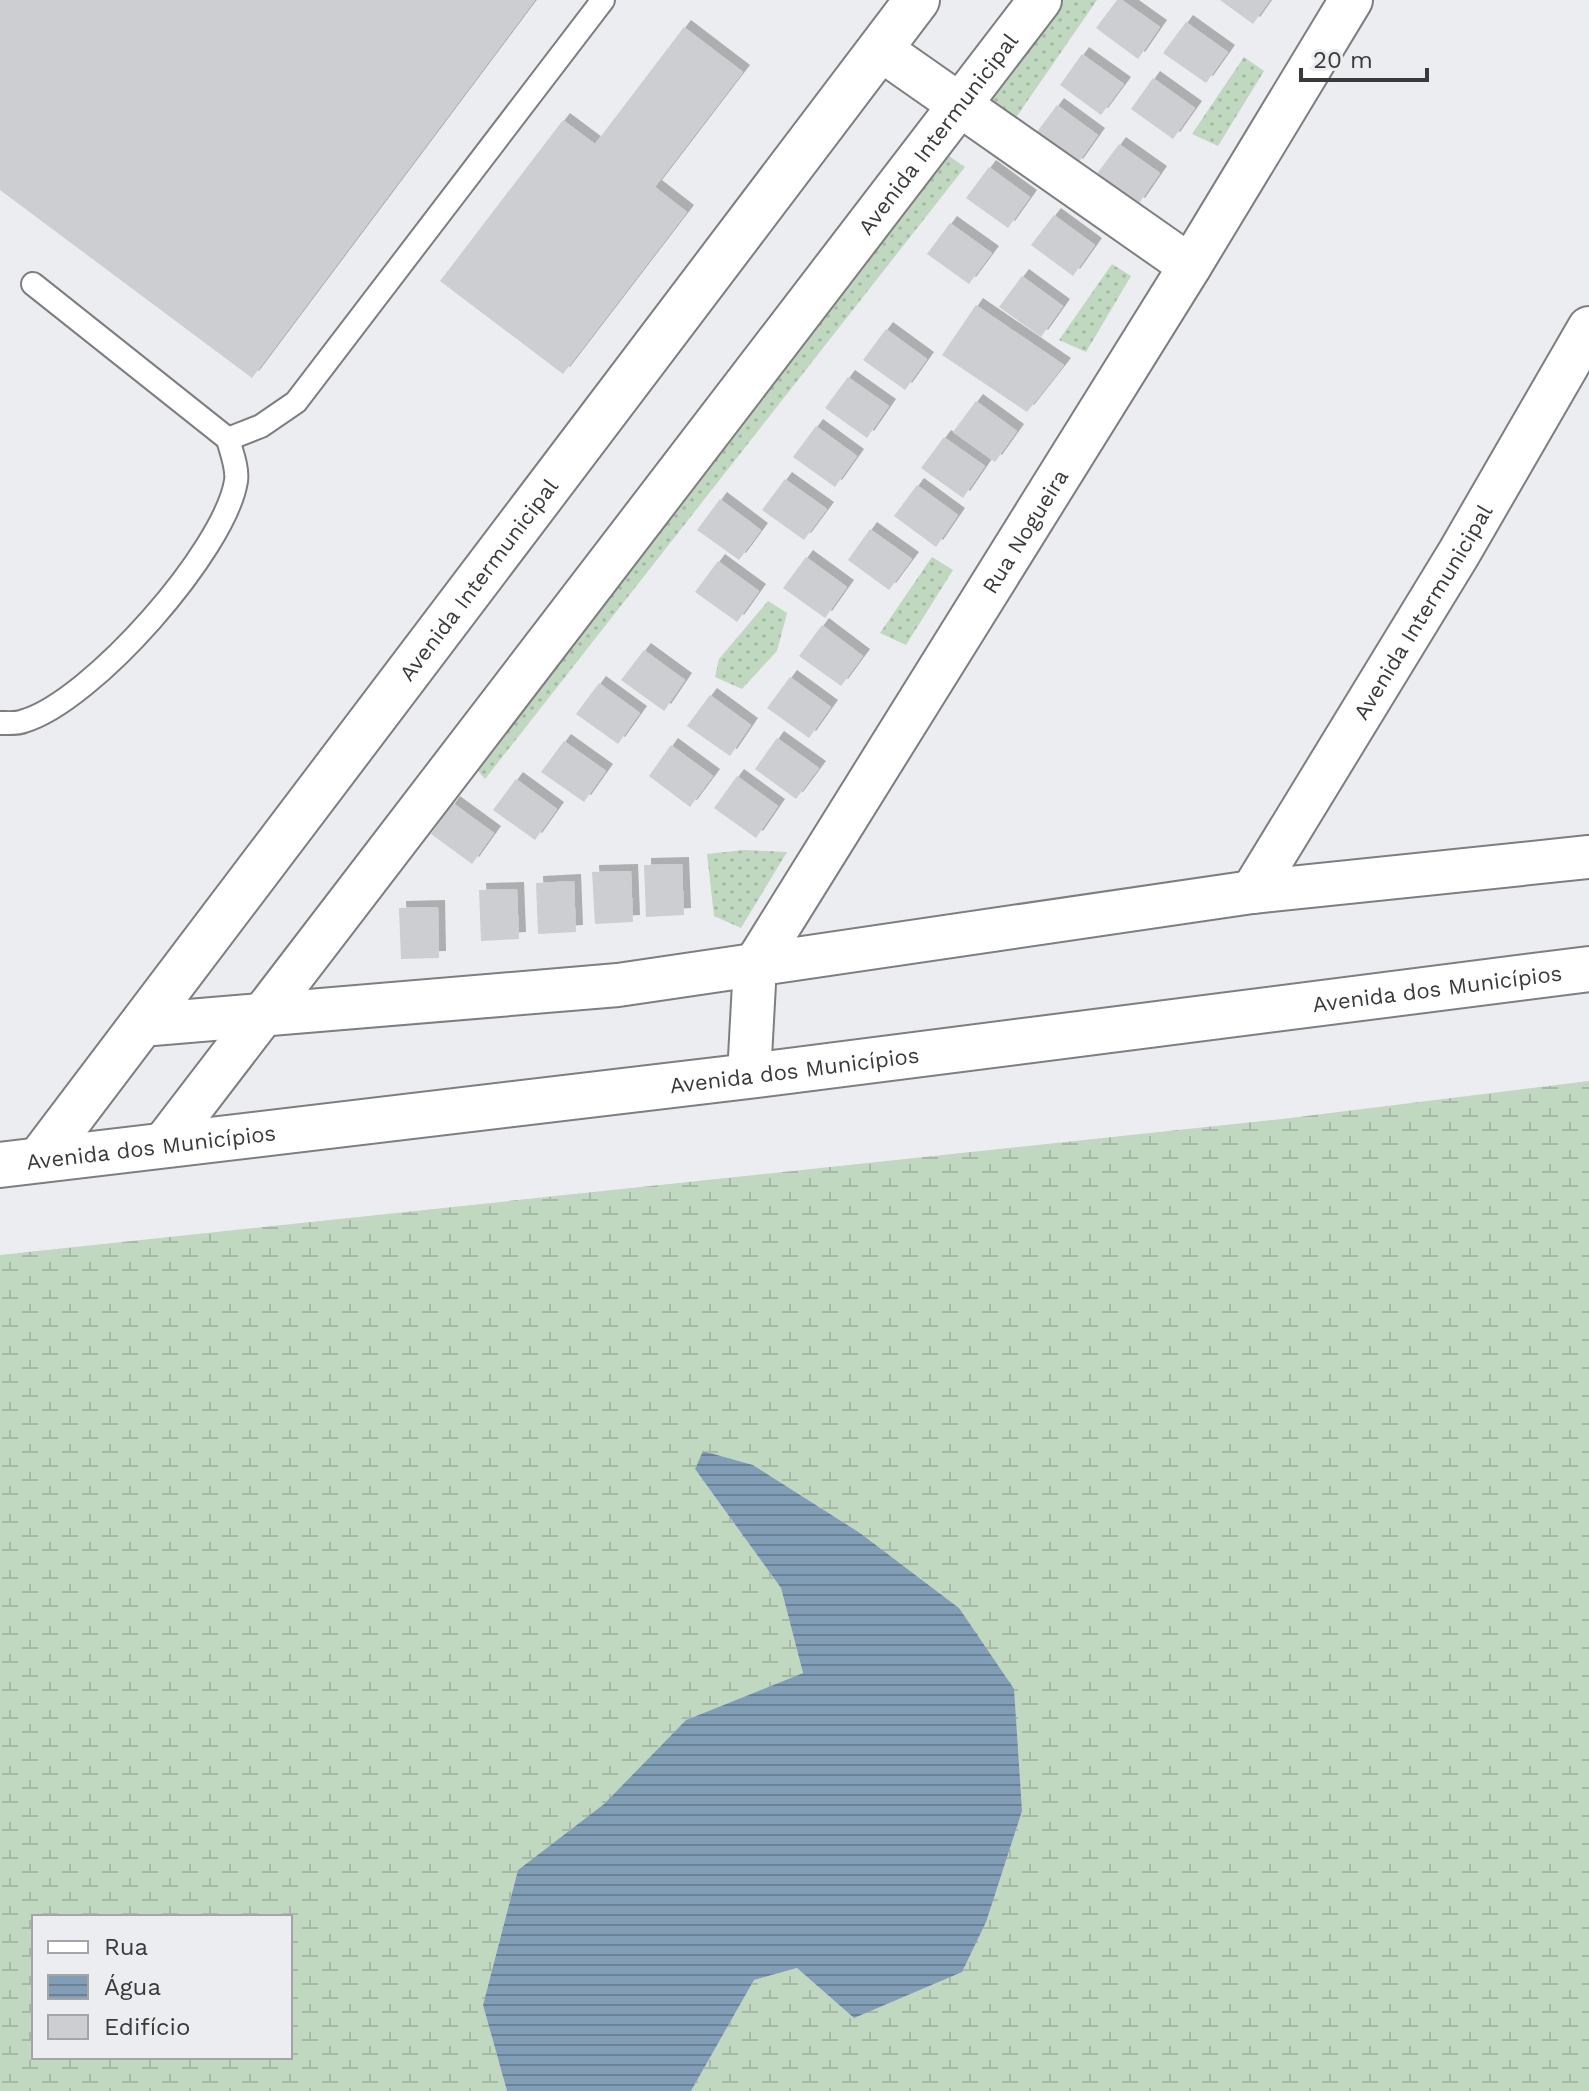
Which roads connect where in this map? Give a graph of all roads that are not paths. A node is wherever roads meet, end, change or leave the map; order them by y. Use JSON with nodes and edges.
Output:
{"nodes":[{"id":1,"x":603,"y":0,"type":"edge"},
{"id":2,"x":917,"y":0,"type":"edge"},
{"id":3,"x":1040,"y":0,"type":"edge"},
{"id":4,"x":1351,"y":0,"type":"edge"},
{"id":5,"x":880,"y":49,"type":"junction"},
{"id":6,"x":960,"y":106,"type":"junction"},
{"id":7,"x":1190,"y":266,"type":"junction"},
{"id":8,"x":33,"y":284,"type":"dead end"},
{"id":9,"x":1589,"y":328,"type":"edge"},
{"id":10,"x":228,"y":439,"type":"junction"},
{"id":11,"x":0,"y":723,"type":"edge"},
{"id":12,"x":1589,"y":857,"type":"edge"},
{"id":13,"x":1252,"y":892,"type":"junction"},
{"id":14,"x":755,"y":965,"type":"junction"},
{"id":15,"x":1589,"y":969,"type":"edge"},
{"id":16,"x":263,"y":1016,"type":"junction"},
{"id":17,"x":141,"y":1025,"type":"junction"},
{"id":18,"x":749,"y":1076,"type":"junction"},
{"id":19,"x":163,"y":1145,"type":"junction"},
{"id":20,"x":19,"y":1162,"type":"edge"}],
"edges":[{"from":1,"to":10,"type":"lane"},
{"from":2,"to":5,"type":"main road","name":"Avenida Intermunicipal"},
{"from":3,"to":6,"type":"street","name":"Avenida Intermunicipal"},
{"from":4,"to":7,"type":"street","name":"Rua Nogueira"},
{"from":5,"to":6,"type":"street"},
{"from":5,"to":17,"type":"main road","name":"Avenida Intermunicipal"},
{"from":6,"to":7,"type":"street"},
{"from":6,"to":16,"type":"street","name":"Avenida Intermunicipal"},
{"from":7,"to":14,"type":"street","name":"Rua Nogueira"},
{"from":8,"to":10,"type":"lane"},
{"from":9,"to":13,"type":"street","name":"Avenida Intermunicipal"},
{"from":10,"to":11,"type":"lane"},
{"from":12,"to":13,"type":"street"},
{"from":13,"to":14,"type":"street"},
{"from":14,"to":16,"type":"street"},
{"from":14,"to":18,"type":"street","name":"Rua Nogueira"},
{"from":15,"to":18,"type":"main road","name":"Avenida dos Municípios"},
{"from":16,"to":17,"type":"street"},
{"from":16,"to":19,"type":"street","name":"Avenida Intermunicipal"},
{"from":17,"to":20,"type":"main road","name":"Avenida Intermunicipal"},
{"from":18,"to":19,"type":"main road","name":"Avenida dos Municípios"},
{"from":19,"to":20,"type":"main road","name":"Avenida dos Municípios"}]}
